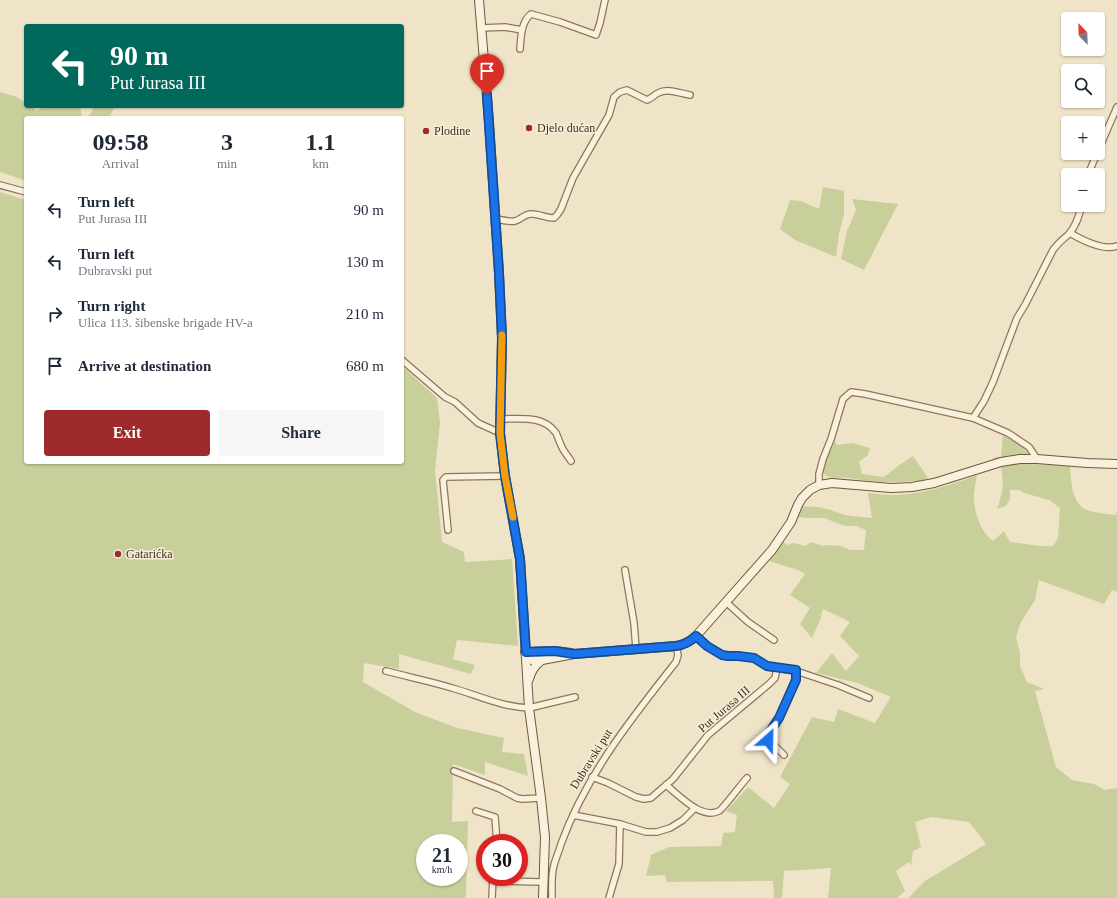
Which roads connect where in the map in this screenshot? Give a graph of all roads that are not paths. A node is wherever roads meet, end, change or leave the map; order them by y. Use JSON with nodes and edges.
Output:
{"nodes":[{"id":1,"x":478,"y":0,"type":"edge"},
{"id":2,"x":605,"y":0,"type":"edge"},
{"id":3,"x":481,"y":28,"type":"junction"},
{"id":4,"x":522,"y":30,"type":"junction"},
{"id":5,"x":520,"y":49,"type":"dead end"},
{"id":6,"x":690,"y":95,"type":"dead end"},
{"id":7,"x":1117,"y":107,"type":"edge"},
{"id":8,"x":1105,"y":135,"type":"edge"},
{"id":9,"x":0,"y":185,"type":"edge"},
{"id":10,"x":24,"y":191,"type":"edge"},
{"id":11,"x":1080,"y":212,"type":"edge"},
{"id":12,"x":496,"y":219,"type":"junction"},
{"id":13,"x":1070,"y":233,"type":"junction"},
{"id":14,"x":1117,"y":246,"type":"edge"},
{"id":15,"x":404,"y":362,"type":"edge"},
{"id":16,"x":973,"y":418,"type":"junction"},
{"id":17,"x":501,"y":419,"type":"junction"},
{"id":18,"x":500,"y":433,"type":"junction"},
{"id":19,"x":1038,"y":459,"type":"junction"},
{"id":20,"x":571,"y":461,"type":"dead end"},
{"id":21,"x":1117,"y":464,"type":"edge"},
{"id":22,"x":505,"y":476,"type":"junction"},
{"id":23,"x":818,"y":485,"type":"junction"},
{"id":24,"x":448,"y":530,"type":"dead end"},
{"id":25,"x":625,"y":570,"type":"dead end"},
{"id":26,"x":726,"y":602,"type":"junction"},
{"id":27,"x":696,"y":636,"type":"junction"},
{"id":28,"x":774,"y":640,"type":"dead end"},
{"id":29,"x":676,"y":646,"type":"junction"},
{"id":30,"x":636,"y":649,"type":"junction"},
{"id":31,"x":526,"y":654,"type":"junction"},
{"id":32,"x":574,"y":654,"type":"junction"},
{"id":33,"x":542,"y":660,"type":"junction"},
{"id":34,"x":777,"y":668,"type":"junction"},
{"id":35,"x":796,"y":670,"type":"junction"},
{"id":36,"x":386,"y":671,"type":"dead end"},
{"id":37,"x":527,"y":684,"type":"junction"},
{"id":38,"x":575,"y":697,"type":"dead end"},
{"id":39,"x":869,"y":698,"type":"dead end"},
{"id":40,"x":529,"y":708,"type":"junction"},
{"id":41,"x":784,"y":755,"type":"dead end"},
{"id":42,"x":454,"y":770,"type":"dead end"},
{"id":43,"x":592,"y":777,"type":"junction"},
{"id":44,"x":747,"y":778,"type":"dead end"},
{"id":45,"x":666,"y":785,"type":"junction"},
{"id":46,"x":541,"y":798,"type":"junction"},
{"id":47,"x":695,"y":808,"type":"junction"},
{"id":48,"x":476,"y":811,"type":"dead end"},
{"id":49,"x":573,"y":815,"type":"junction"},
{"id":50,"x":620,"y":824,"type":"junction"},
{"id":51,"x":496,"y":834,"type":"edge"},
{"id":52,"x":528,"y":881,"type":"edge"},
{"id":53,"x":544,"y":882,"type":"junction"},
{"id":54,"x":492,"y":886,"type":"edge"},
{"id":55,"x":492,"y":898,"type":"edge"},
{"id":56,"x":543,"y":898,"type":"edge"},
{"id":57,"x":552,"y":898,"type":"edge"},
{"id":58,"x":610,"y":898,"type":"edge"}],
"edges":[{"from":1,"to":3,"type":"main road"},
{"from":2,"to":4,"type":"street"},
{"from":3,"to":4,"type":"street"},
{"from":3,"to":12,"type":"main road"},
{"from":4,"to":5,"type":"street"},
{"from":6,"to":12,"type":"street"},
{"from":7,"to":8,"type":"street"},
{"from":9,"to":10,"type":"street"},
{"from":11,"to":13,"type":"street"},
{"from":12,"to":17,"type":"main road"},
{"from":13,"to":14,"type":"street"},
{"from":13,"to":16,"type":"street"},
{"from":15,"to":18,"type":"street"},
{"from":16,"to":19,"type":"street"},
{"from":16,"to":23,"type":"street"},
{"from":17,"to":18,"type":"main road"},
{"from":17,"to":20,"type":"street"},
{"from":18,"to":22,"type":"main road"},
{"from":19,"to":21,"type":"main road"},
{"from":19,"to":23,"type":"main road"},
{"from":22,"to":24,"type":"street"},
{"from":22,"to":31,"type":"main road"},
{"from":23,"to":26,"type":"main road"},
{"from":25,"to":30,"type":"street"},
{"from":26,"to":27,"type":"main road"},
{"from":26,"to":28,"type":"street"},
{"from":27,"to":29,"type":"main road"},
{"from":27,"to":34,"type":"street"},
{"from":29,"to":30,"type":"main road"},
{"from":29,"to":43,"type":"street","name":"Dubravski put"},
{"from":30,"to":32,"type":"main road"},
{"from":31,"to":32,"type":"main road"},
{"from":31,"to":33,"type":"main road"},
{"from":31,"to":37,"type":"main road"},
{"from":32,"to":33,"type":"main road"},
{"from":33,"to":37,"type":"main road"},
{"from":34,"to":35,"type":"street"},
{"from":34,"to":45,"type":"street","name":"Put Jurasa III"},
{"from":35,"to":39,"type":"street"},
{"from":35,"to":41,"type":"street"},
{"from":36,"to":40,"type":"street"},
{"from":37,"to":40,"type":"main road"},
{"from":38,"to":40,"type":"street"},
{"from":40,"to":46,"type":"main road"},
{"from":42,"to":46,"type":"street"},
{"from":43,"to":45,"type":"street","name":"Put Jurasa III"},
{"from":43,"to":49,"type":"street","name":"Dubravski put"},
{"from":44,"to":47,"type":"street"},
{"from":45,"to":47,"type":"street"},
{"from":46,"to":53,"type":"main road"},
{"from":47,"to":50,"type":"street"},
{"from":48,"to":51,"type":"street"},
{"from":49,"to":50,"type":"street"},
{"from":49,"to":57,"type":"street","name":"Dubravski put"},
{"from":50,"to":58,"type":"street"},
{"from":52,"to":53,"type":"street"},
{"from":53,"to":56,"type":"main road"},
{"from":54,"to":55,"type":"street"}]}
